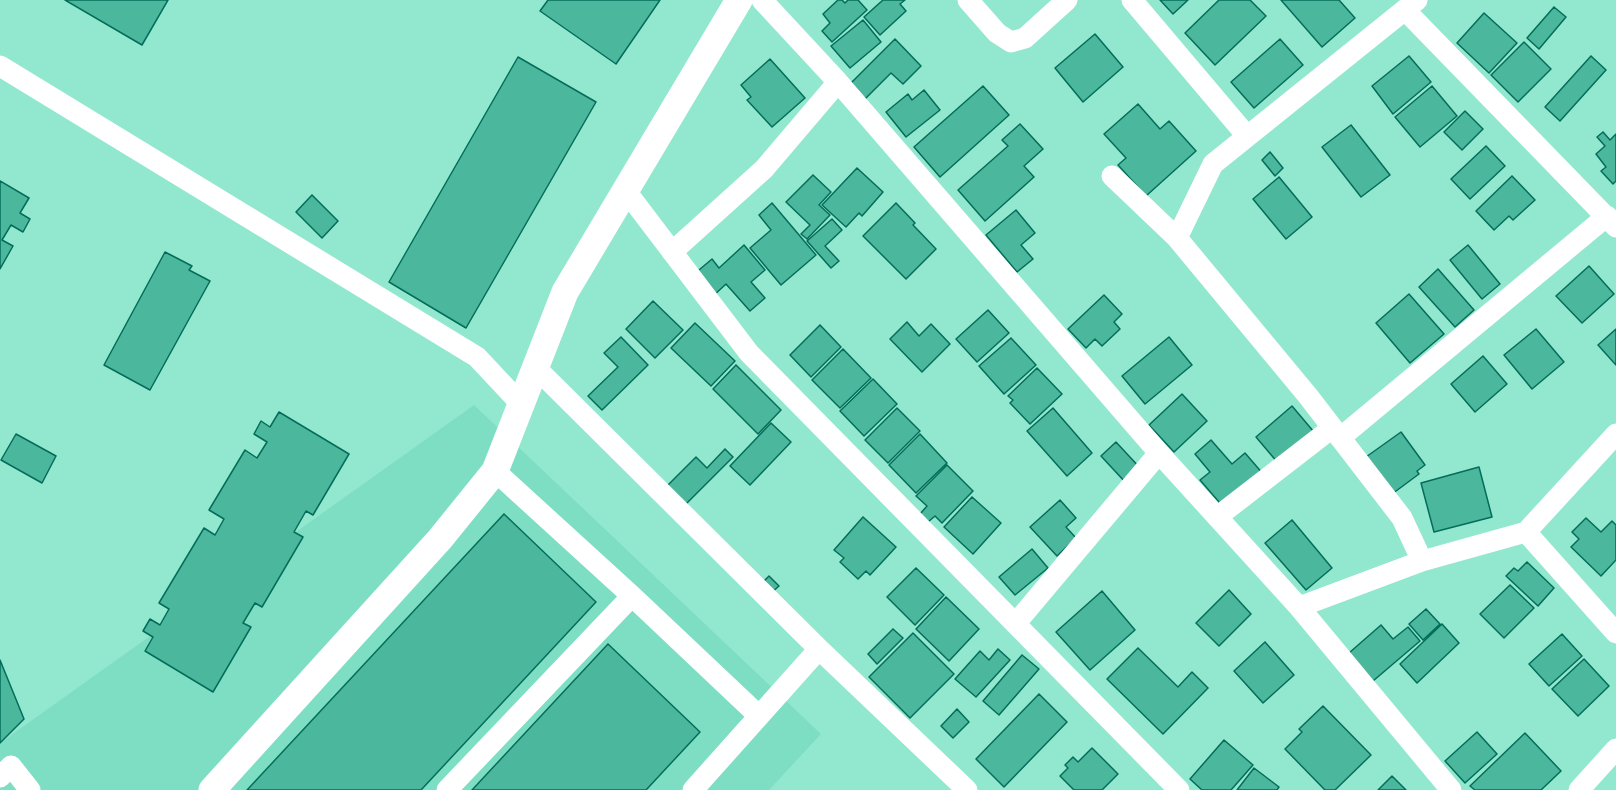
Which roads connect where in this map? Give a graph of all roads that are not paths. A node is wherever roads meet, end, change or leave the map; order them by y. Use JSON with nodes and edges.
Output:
{"nodes":[{"id":1,"x":739,"y":0,"type":"edge"},
{"id":2,"x":762,"y":0,"type":"edge"},
{"id":3,"x":968,"y":0,"type":"edge"},
{"id":4,"x":1067,"y":0,"type":"edge"},
{"id":5,"x":1132,"y":0,"type":"edge"},
{"id":6,"x":1411,"y":5,"type":"edge"},
{"id":7,"x":0,"y":66,"type":"edge"},
{"id":8,"x":838,"y":82,"type":"junction"},
{"id":9,"x":1247,"y":136,"type":"junction"},
{"id":10,"x":1113,"y":176,"type":"dead end"},
{"id":11,"x":626,"y":191,"type":"junction"},
{"id":12,"x":1611,"y":222,"type":"edge"},
{"id":13,"x":1177,"y":238,"type":"junction"},
{"id":14,"x":672,"y":252,"type":"junction"},
{"id":15,"x":536,"y":368,"type":"junction"},
{"id":16,"x":521,"y":404,"type":"junction"},
{"id":17,"x":1336,"y":433,"type":"junction"},
{"id":18,"x":1616,"y":434,"type":"edge"},
{"id":19,"x":1159,"y":453,"type":"junction"},
{"id":20,"x":495,"y":471,"type":"junction"},
{"id":21,"x":1217,"y":518,"type":"junction"},
{"id":22,"x":1526,"y":532,"type":"junction"},
{"id":23,"x":1422,"y":561,"type":"junction"},
{"id":24,"x":632,"y":597,"type":"junction"},
{"id":25,"x":1299,"y":607,"type":"junction"},
{"id":26,"x":1016,"y":623,"type":"junction"},
{"id":27,"x":1616,"y":633,"type":"edge"},
{"id":28,"x":819,"y":648,"type":"junction"},
{"id":29,"x":759,"y":716,"type":"junction"},
{"id":30,"x":1616,"y":748,"type":"edge"},
{"id":31,"x":0,"y":777,"type":"edge"},
{"id":32,"x":30,"y":790,"type":"edge"},
{"id":33,"x":212,"y":790,"type":"edge"},
{"id":34,"x":447,"y":790,"type":"edge"},
{"id":35,"x":693,"y":790,"type":"edge"},
{"id":36,"x":967,"y":790,"type":"edge"},
{"id":37,"x":1179,"y":790,"type":"edge"},
{"id":38,"x":1451,"y":790,"type":"edge"},
{"id":39,"x":1579,"y":790,"type":"edge"}],
"edges":[{"from":1,"to":11,"type":"street"},
{"from":2,"to":8,"type":"street"},
{"from":3,"to":4,"type":"street"},
{"from":5,"to":9,"type":"street"},
{"from":6,"to":9,"type":"street"},
{"from":6,"to":12,"type":"street"},
{"from":7,"to":16,"type":"street"},
{"from":8,"to":14,"type":"street"},
{"from":8,"to":19,"type":"street"},
{"from":9,"to":13,"type":"street"},
{"from":10,"to":13,"type":"street"},
{"from":11,"to":14,"type":"street"},
{"from":11,"to":15,"type":"street"},
{"from":12,"to":17,"type":"street"},
{"from":13,"to":17,"type":"street"},
{"from":14,"to":26,"type":"street"},
{"from":15,"to":16,"type":"street"},
{"from":15,"to":28,"type":"street"},
{"from":16,"to":20,"type":"street"},
{"from":17,"to":21,"type":"street"},
{"from":17,"to":23,"type":"street"},
{"from":18,"to":22,"type":"street"},
{"from":19,"to":21,"type":"street"},
{"from":19,"to":26,"type":"street"},
{"from":20,"to":24,"type":"street"},
{"from":20,"to":33,"type":"street"},
{"from":21,"to":25,"type":"street"},
{"from":22,"to":23,"type":"street"},
{"from":22,"to":27,"type":"street"},
{"from":23,"to":25,"type":"street"},
{"from":24,"to":29,"type":"street"},
{"from":24,"to":34,"type":"street"},
{"from":25,"to":38,"type":"street"},
{"from":26,"to":37,"type":"street"},
{"from":28,"to":29,"type":"street"},
{"from":28,"to":36,"type":"street"},
{"from":29,"to":35,"type":"street"},
{"from":30,"to":39,"type":"street"},
{"from":31,"to":32,"type":"street"}]}
